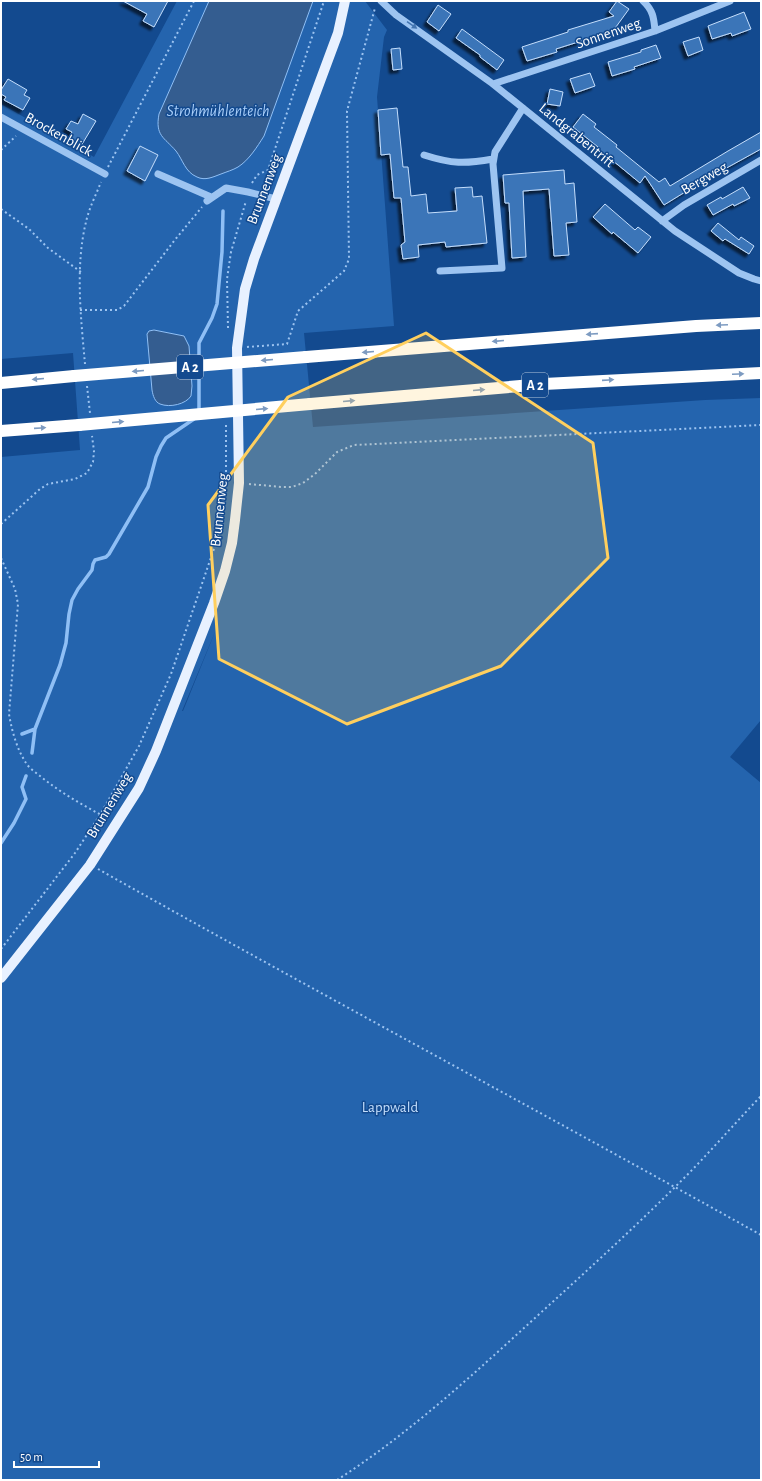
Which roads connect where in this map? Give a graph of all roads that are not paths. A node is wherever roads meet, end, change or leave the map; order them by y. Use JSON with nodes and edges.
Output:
{"nodes":[{"id":1,"x":345,"y":1,"type":"edge"},
{"id":2,"x":381,"y":1,"type":"edge"},
{"id":3,"x":643,"y":1,"type":"edge"},
{"id":4,"x":730,"y":1,"type":"edge"},
{"id":5,"x":654,"y":31,"type":"junction"},
{"id":6,"x":493,"y":84,"type":"junction"},
{"id":7,"x":523,"y":108,"type":"junction"},
{"id":8,"x":1,"y":117,"type":"edge"},
{"id":9,"x":424,"y":155,"type":"dead end"},
{"id":10,"x":494,"y":159,"type":"junction"},
{"id":11,"x":761,"y":160,"type":"edge"},
{"id":12,"x":104,"y":174,"type":"road end"},
{"id":13,"x":158,"y":174,"type":"dead end"},
{"id":14,"x":276,"y":199,"type":"junction"},
{"id":15,"x":662,"y":221,"type":"junction"},
{"id":16,"x":440,"y":271,"type":"dead end"},
{"id":17,"x":761,"y":281,"type":"edge"},
{"id":18,"x":761,"y":323,"type":"edge"},
{"id":19,"x":761,"y":373,"type":"edge"},
{"id":20,"x":1,"y":382,"type":"edge"},
{"id":21,"x":1,"y":431,"type":"edge"},
{"id":22,"x":1,"y":978,"type":"edge"}],
"edges":[{"from":1,"to":14,"type":"main road","name":"Brunnenweg"},
{"from":2,"to":6,"type":"street","name":"Landgrabentrift","one_way":true},
{"from":3,"to":5,"type":"street"},
{"from":4,"to":5,"type":"street","name":"Sonnenweg"},
{"from":5,"to":6,"type":"street","name":"Sonnenweg"},
{"from":6,"to":7,"type":"street","name":"Landgrabentrift"},
{"from":7,"to":10,"type":"street"},
{"from":7,"to":15,"type":"street","name":"Landgrabentrift"},
{"from":8,"to":12,"type":"street","name":"Brockenblick"},
{"from":9,"to":10,"type":"street"},
{"from":10,"to":16,"type":"street"},
{"from":11,"to":15,"type":"street","name":"Bergweg"},
{"from":13,"to":14,"type":"street"},
{"from":14,"to":22,"type":"main road","name":"Brunnenweg"},
{"from":15,"to":17,"type":"street","name":"Landgrabentrift"},
{"from":18,"to":20,"type":"highway","number":"A 2","one_way":true,"bridge":true},
{"from":21,"to":19,"type":"highway","number":"A 2","one_way":true,"bridge":true}]}
